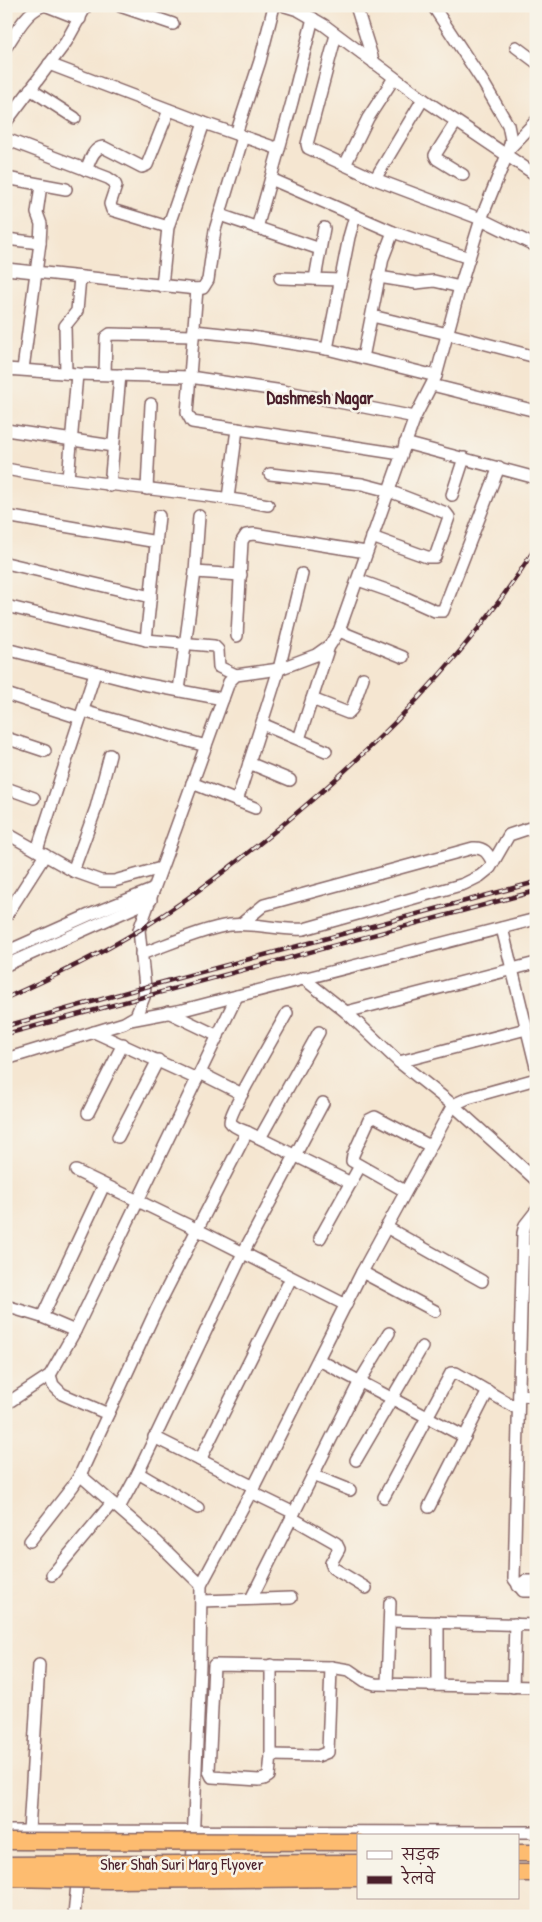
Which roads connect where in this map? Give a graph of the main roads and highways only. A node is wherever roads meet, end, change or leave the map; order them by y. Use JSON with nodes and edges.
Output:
{"nodes":[{"id":1,"x":6,"y":1841,"type":"edge"},
{"id":2,"x":357,"y":1842,"type":"edge"},
{"id":3,"x":520,"y":1847,"type":"edge"},
{"id":4,"x":536,"y":1847,"type":"edge"},
{"id":5,"x":6,"y":1848,"type":"edge"},
{"id":6,"x":357,"y":1848,"type":"edge"},
{"id":7,"x":520,"y":1853,"type":"edge"},
{"id":8,"x":536,"y":1853,"type":"edge"},
{"id":9,"x":357,"y":1854,"type":"edge"},
{"id":10,"x":6,"y":1855,"type":"edge"},
{"id":11,"x":520,"y":1862,"type":"edge"},
{"id":12,"x":536,"y":1862,"type":"edge"},
{"id":13,"x":357,"y":1863,"type":"edge"},
{"id":14,"x":6,"y":1865,"type":"edge"},
{"id":15,"x":6,"y":1871,"type":"edge"},
{"id":16,"x":357,"y":1873,"type":"edge"},
{"id":17,"x":520,"y":1873,"type":"edge"},
{"id":18,"x":536,"y":1873,"type":"edge"},
{"id":19,"x":6,"y":1878,"type":"edge"},
{"id":20,"x":357,"y":1878,"type":"edge"}],
"edges":[{"from":1,"to":2,"type":"highway","bridge":true},
{"from":3,"to":4,"type":"highway"},
{"from":5,"to":6,"type":"highway"},
{"from":7,"to":8,"type":"highway"},
{"from":9,"to":10,"type":"highway","name":"Sher Shah Suri Marg Flyover"},
{"from":11,"to":12,"type":"highway"},
{"from":13,"to":14,"type":"highway","name":"Sher Shah Suri Marg Flyover","bridge":true},
{"from":15,"to":16,"type":"highway"},
{"from":17,"to":18,"type":"highway"},
{"from":19,"to":20,"type":"highway","bridge":true}]}
